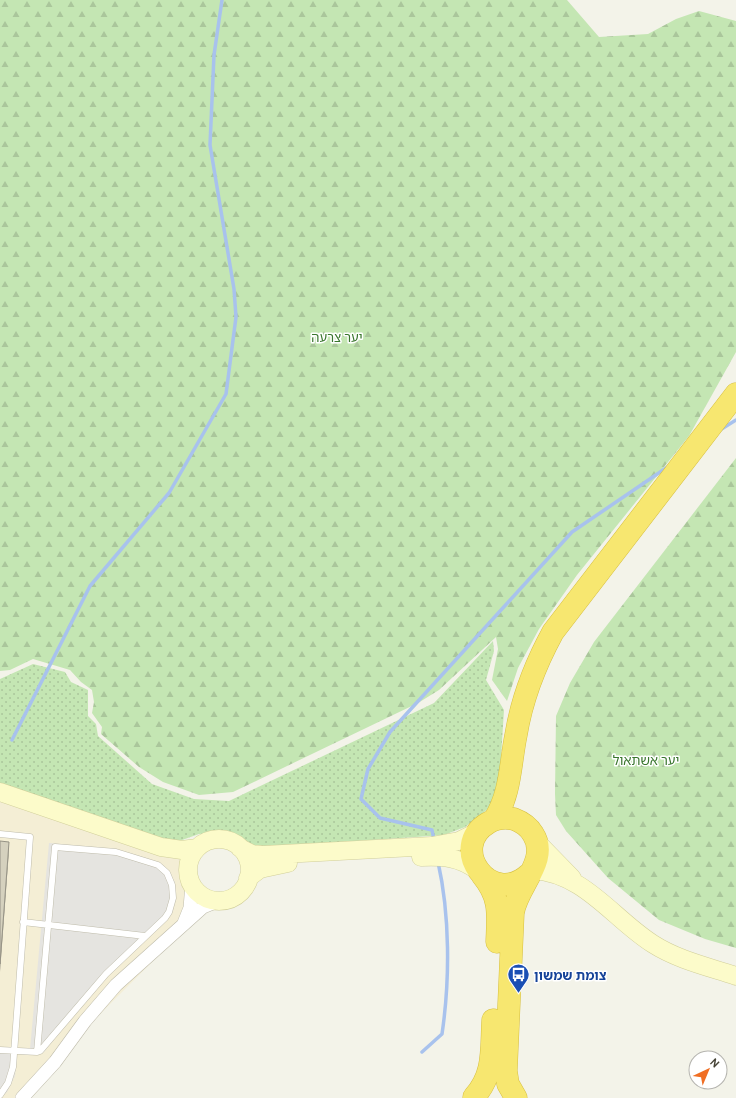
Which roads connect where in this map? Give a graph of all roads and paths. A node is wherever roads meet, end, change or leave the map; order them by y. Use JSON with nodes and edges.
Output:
{"nodes":[{"id":1,"x":736,"y":394,"type":"edge"},
{"id":2,"x":577,"y":598,"type":"junction"},
{"id":3,"x":0,"y":792,"type":"edge"},
{"id":4,"x":486,"y":826,"type":"junction"},
{"id":5,"x":0,"y":834,"type":"edge"},
{"id":6,"x":532,"y":834,"type":"junction"},
{"id":7,"x":161,"y":848,"type":"junction"},
{"id":8,"x":197,"y":848,"type":"junction"},
{"id":9,"x":240,"y":848,"type":"junction"},
{"id":10,"x":437,"y":851,"type":"junction"},
{"id":11,"x":531,"y":872,"type":"junction"},
{"id":12,"x":480,"y":873,"type":"junction"},
{"id":13,"x":248,"y":878,"type":"junction"},
{"id":14,"x":190,"y":879,"type":"junction"},
{"id":15,"x":582,"y":886,"type":"junction"},
{"id":16,"x":220,"y":900,"type":"junction"},
{"id":17,"x":23,"y":922,"type":"junction"},
{"id":18,"x":48,"y":925,"type":"junction"},
{"id":19,"x":182,"y":926,"type":"junction"},
{"id":20,"x":144,"y":936,"type":"junction"},
{"id":21,"x":736,"y":976,"type":"edge"},
{"id":22,"x":0,"y":1050,"type":"edge"},
{"id":23,"x":14,"y":1051,"type":"junction"},
{"id":24,"x":37,"y":1052,"type":"junction"},
{"id":25,"x":0,"y":1095,"type":"edge"},
{"id":26,"x":22,"y":1098,"type":"edge"},
{"id":27,"x":473,"y":1098,"type":"edge"},
{"id":28,"x":516,"y":1098,"type":"edge"}],
"edges":[{"from":1,"to":2,"type":"highway"},
{"from":2,"to":4,"type":"highway"},
{"from":2,"to":6,"type":"highway"},
{"from":3,"to":7,"type":"street"},
{"from":4,"to":6,"type":"highway"},
{"from":4,"to":10,"type":"street"},
{"from":4,"to":12,"type":"highway"},
{"from":5,"to":17,"type":"lane"},
{"from":6,"to":11,"type":"highway"},
{"from":6,"to":15,"type":"street"},
{"from":7,"to":8,"type":"street"},
{"from":7,"to":14,"type":"street"},
{"from":8,"to":9,"type":"street"},
{"from":8,"to":14,"type":"street"},
{"from":9,"to":10,"type":"street"},
{"from":9,"to":13,"type":"street"},
{"from":10,"to":12,"type":"street"},
{"from":10,"to":13,"type":"street"},
{"from":11,"to":12,"type":"highway"},
{"from":11,"to":15,"type":"street"},
{"from":11,"to":28,"type":"highway"},
{"from":12,"to":27,"type":"highway"},
{"from":13,"to":16,"type":"street"},
{"from":14,"to":16,"type":"street"},
{"from":14,"to":19,"type":"street"},
{"from":15,"to":21,"type":"street"},
{"from":16,"to":19,"type":"street"},
{"from":17,"to":18,"type":"lane"},
{"from":17,"to":23,"type":"lane"},
{"from":18,"to":20,"type":"lane"},
{"from":18,"to":20,"type":"lane"},
{"from":18,"to":24,"type":"lane"},
{"from":19,"to":26,"type":"street"},
{"from":20,"to":24,"type":"lane"},
{"from":22,"to":23,"type":"lane"},
{"from":23,"to":24,"type":"lane"},
{"from":23,"to":25,"type":"lane"},
{"from":27,"to":28,"type":"highway"}]}
